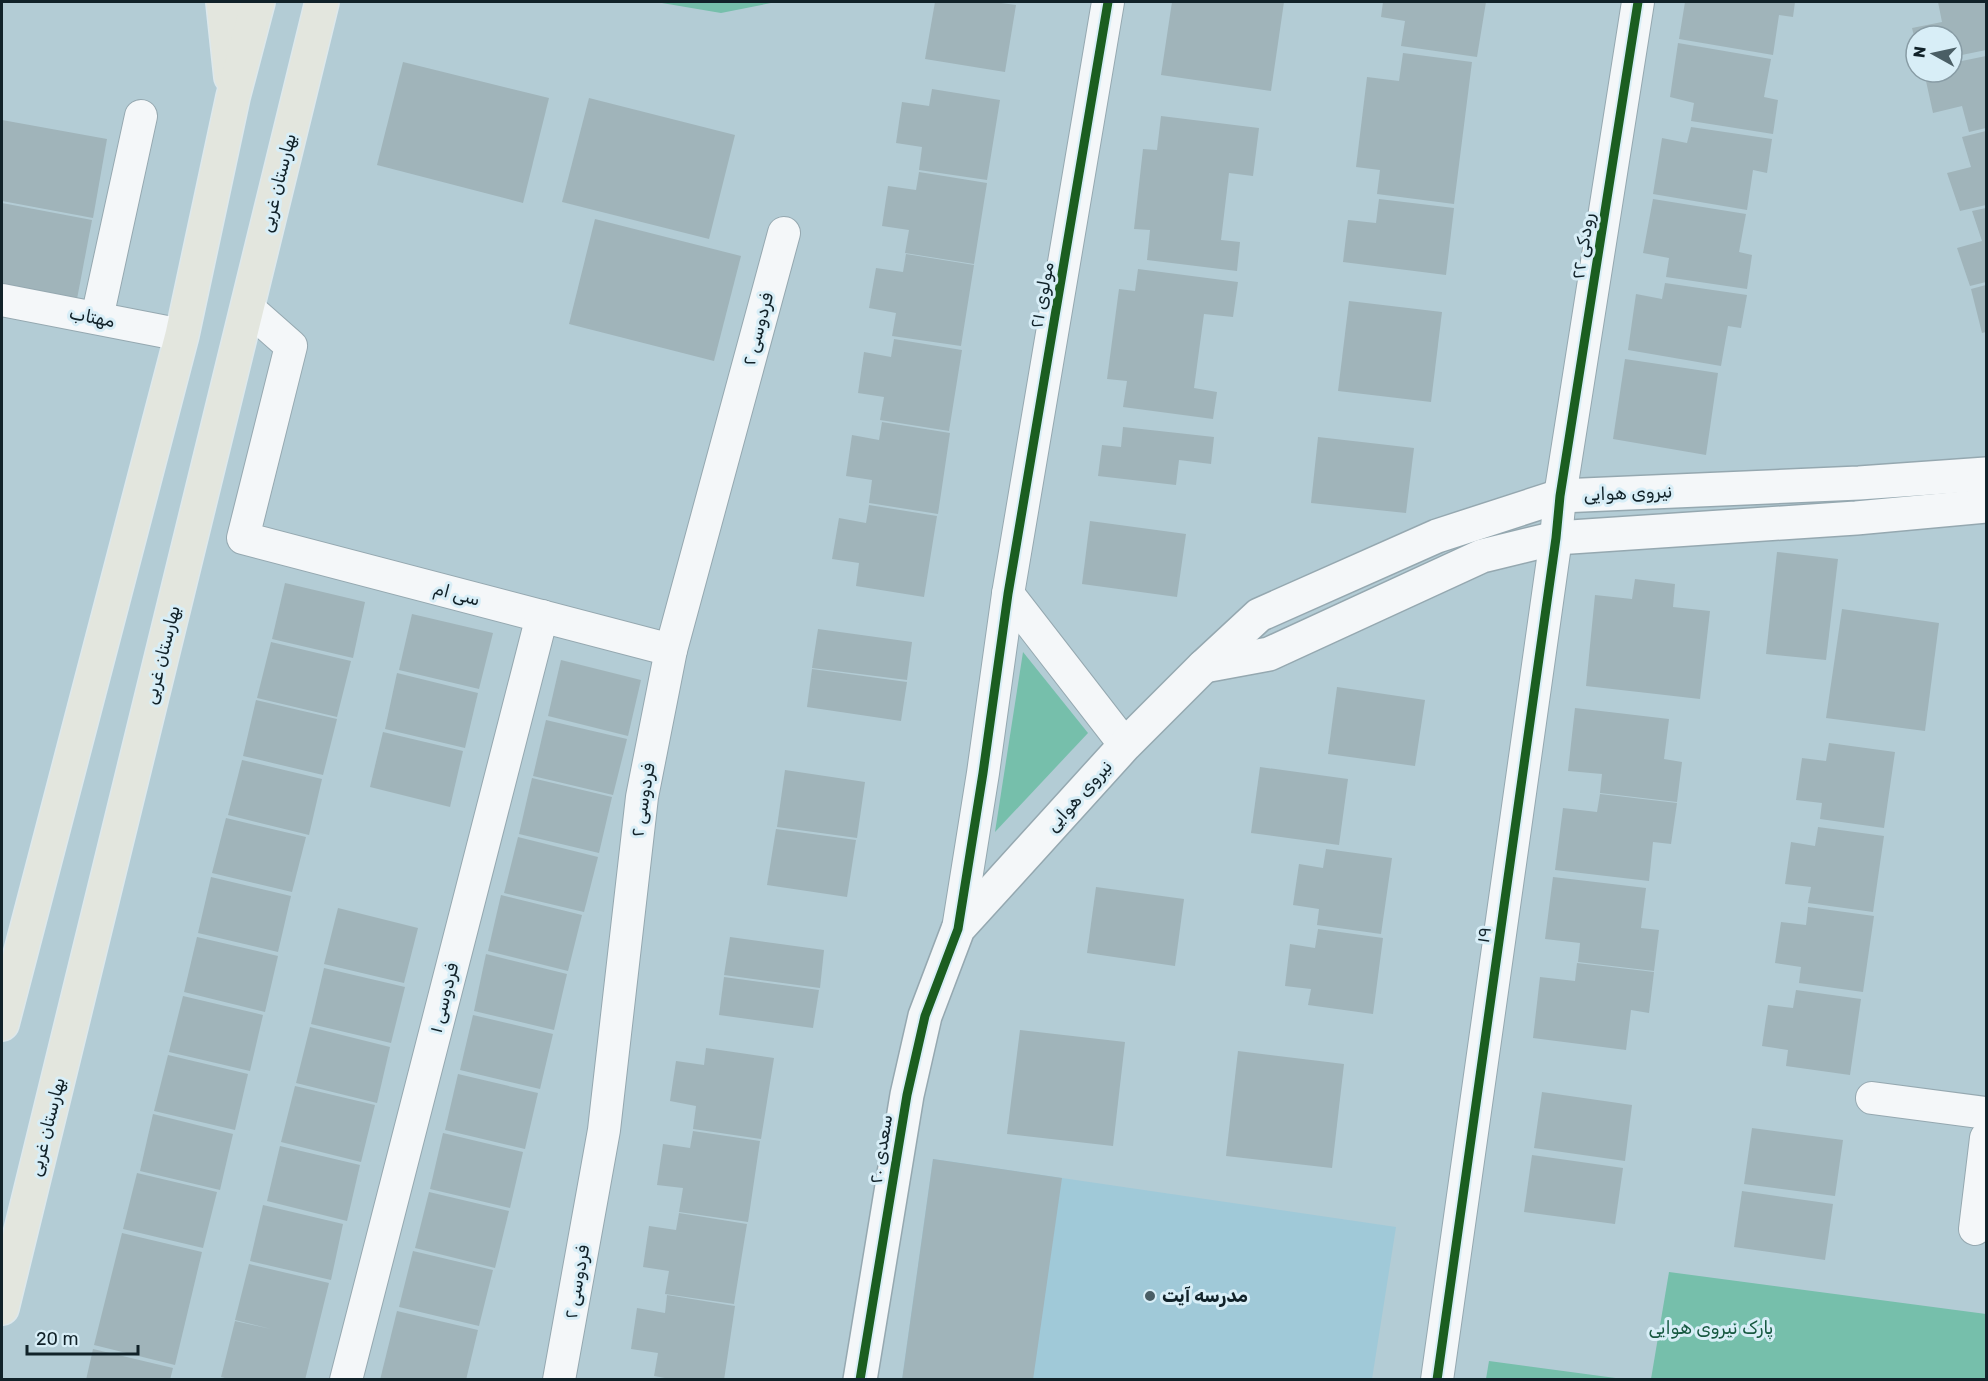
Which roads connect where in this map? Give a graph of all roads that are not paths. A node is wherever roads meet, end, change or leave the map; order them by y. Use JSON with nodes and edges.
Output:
{"nodes":[{"id":1,"x":223,"y":2,"type":"edge"},
{"id":2,"x":258,"y":2,"type":"edge"},
{"id":3,"x":322,"y":2,"type":"edge"},
{"id":4,"x":1108,"y":2,"type":"edge"},
{"id":5,"x":1638,"y":2,"type":"edge"},
{"id":6,"x":233,"y":97,"type":"junction"},
{"id":7,"x":141,"y":116,"type":"dead end"},
{"id":8,"x":784,"y":233,"type":"dead end"},
{"id":9,"x":2,"y":300,"type":"edge"},
{"id":10,"x":248,"y":308,"type":"junction"},
{"id":11,"x":97,"y":318,"type":"junction"},
{"id":12,"x":182,"y":336,"type":"junction"},
{"id":13,"x":1986,"y":474,"type":"edge"},
{"id":14,"x":1560,"y":496,"type":"junction"},
{"id":15,"x":1986,"y":506,"type":"edge"},
{"id":16,"x":1556,"y":538,"type":"junction"},
{"id":17,"x":1008,"y":594,"type":"junction"},
{"id":18,"x":542,"y":616,"type":"junction"},
{"id":19,"x":671,"y":650,"type":"junction"},
{"id":20,"x":1204,"y":666,"type":"junction"},
{"id":21,"x":1125,"y":746,"type":"junction"},
{"id":22,"x":958,"y":929,"type":"junction"},
{"id":23,"x":2,"y":1024,"type":"edge"},
{"id":24,"x":1872,"y":1098,"type":"dead end"},
{"id":25,"x":1986,"y":1113,"type":"edge"},
{"id":26,"x":1986,"y":1138,"type":"edge"},
{"id":27,"x":1975,"y":1229,"type":"dead end"},
{"id":28,"x":2,"y":1308,"type":"edge"},
{"id":29,"x":346,"y":1380,"type":"edge"},
{"id":30,"x":559,"y":1380,"type":"edge"},
{"id":31,"x":860,"y":1380,"type":"edge"},
{"id":32,"x":1437,"y":1380,"type":"edge"}],
"edges":[{"from":1,"to":6,"type":"main road"},
{"from":2,"to":6,"type":"main road"},
{"from":3,"to":10,"type":"main road","name":"بهارستان غربی"},
{"from":4,"to":17,"type":"street","name":"مولوی ۲۱"},
{"from":5,"to":14,"type":"street","name":"رودکی ۲۲"},
{"from":6,"to":12,"type":"main road"},
{"from":7,"to":11,"type":"street"},
{"from":8,"to":19,"type":"street","name":"فردوسی ۲"},
{"from":9,"to":11,"type":"street","name":"مهتاب"},
{"from":10,"to":18,"type":"street","name":"سی ام"},
{"from":10,"to":28,"type":"main road","name":"بهارستان غربی"},
{"from":11,"to":12,"type":"street","name":"مهتاب"},
{"from":12,"to":23,"type":"main road"},
{"from":13,"to":14,"type":"street","name":"نیروی هوایی"},
{"from":14,"to":16,"type":"street","name":"۱۹"},
{"from":14,"to":20,"type":"street","name":"نیروی هوایی"},
{"from":15,"to":16,"type":"street"},
{"from":16,"to":20,"type":"street"},
{"from":16,"to":32,"type":"street","name":"۱۹"},
{"from":17,"to":21,"type":"street"},
{"from":17,"to":22,"type":"street","name":"مولوی ۲۱"},
{"from":18,"to":19,"type":"street","name":"سی ام"},
{"from":18,"to":29,"type":"street","name":"فردوسی ۱"},
{"from":19,"to":30,"type":"street","name":"فردوسی ۲"},
{"from":20,"to":21,"type":"street","name":"نیروی هوایی"},
{"from":21,"to":22,"type":"street","name":"نیروی هوایی"},
{"from":22,"to":31,"type":"street","name":"سعدی ۲۰"},
{"from":24,"to":25,"type":"street"},
{"from":26,"to":27,"type":"street"}]}
